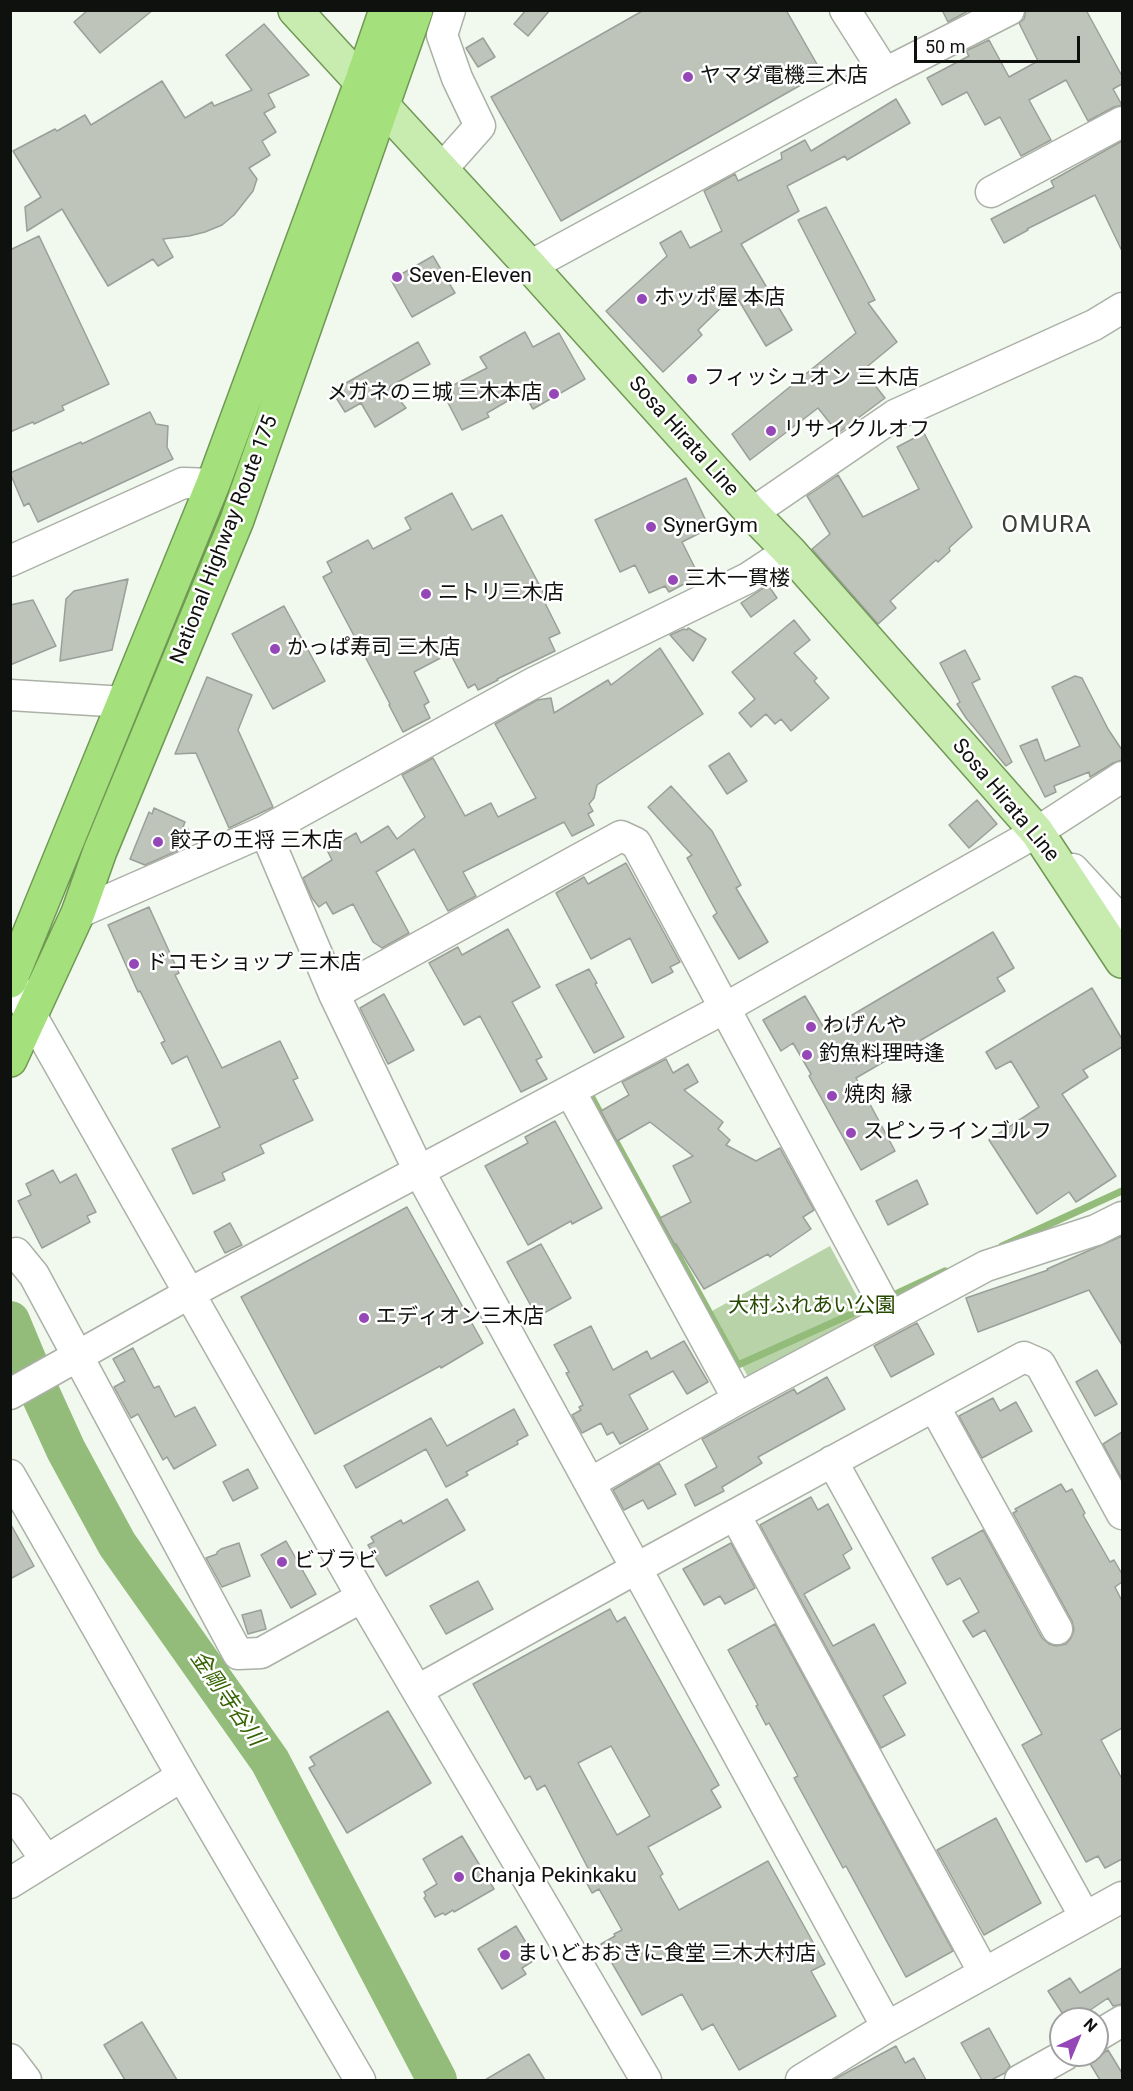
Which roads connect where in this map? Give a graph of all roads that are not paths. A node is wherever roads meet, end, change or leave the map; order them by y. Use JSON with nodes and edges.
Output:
{"nodes":[{"id":1,"x":295,"y":10,"type":"edge"},
{"id":2,"x":386,"y":10,"type":"edge"},
{"id":3,"x":416,"y":10,"type":"edge"},
{"id":4,"x":450,"y":10,"type":"edge"},
{"id":5,"x":844,"y":10,"type":"edge"},
{"id":6,"x":1009,"y":10,"type":"edge"},
{"id":7,"x":885,"y":73,"type":"junction"},
{"id":8,"x":372,"y":95,"type":"junction"},
{"id":9,"x":1122,"y":122,"type":"edge"},
{"id":10,"x":441,"y":170,"type":"junction"},
{"id":11,"x":991,"y":192,"type":"dead end"},
{"id":12,"x":530,"y":266,"type":"junction"},
{"id":13,"x":1122,"y":308,"type":"edge"},
{"id":14,"x":213,"y":484,"type":"junction"},
{"id":15,"x":752,"y":513,"type":"junction"},
{"id":16,"x":789,"y":551,"type":"junction"},
{"id":17,"x":10,"y":561,"type":"edge"},
{"id":18,"x":10,"y":695,"type":"edge"},
{"id":19,"x":125,"y":702,"type":"junction"},
{"id":20,"x":1122,"y":777,"type":"edge"},
{"id":21,"x":265,"y":831,"type":"junction"},
{"id":22,"x":1037,"y":832,"type":"junction"},
{"id":23,"x":78,"y":913,"type":"junction"},
{"id":24,"x":1122,"y":922,"type":"edge"},
{"id":25,"x":1122,"y":961,"type":"edge"},
{"id":26,"x":11,"y":979,"type":"edge"},
{"id":27,"x":334,"y":994,"type":"junction"},
{"id":28,"x":725,"y":1008,"type":"junction"},
{"id":29,"x":31,"y":1016,"type":"junction"},
{"id":30,"x":10,"y":1060,"type":"edge"},
{"id":31,"x":570,"y":1091,"type":"junction"},
{"id":32,"x":419,"y":1171,"type":"junction"},
{"id":33,"x":1122,"y":1217,"type":"edge"},
{"id":34,"x":16,"y":1253,"type":"dead end"},
{"id":35,"x":190,"y":1293,"type":"junction"},
{"id":36,"x":890,"y":1316,"type":"junction"},
{"id":37,"x":69,"y":1361,"type":"junction"},
{"id":38,"x":10,"y":1394,"type":"edge"},
{"id":39,"x":738,"y":1399,"type":"junction"},
{"id":40,"x":934,"y":1406,"type":"junction"},
{"id":41,"x":832,"y":1461,"type":"junction"},
{"id":42,"x":10,"y":1475,"type":"edge"},
{"id":43,"x":590,"y":1483,"type":"junction"},
{"id":44,"x":1122,"y":1514,"type":"edge"},
{"id":45,"x":735,"y":1515,"type":"junction"},
{"id":46,"x":637,"y":1568,"type":"junction"},
{"id":47,"x":362,"y":1597,"type":"junction"},
{"id":48,"x":1057,"y":1629,"type":"dead end"},
{"id":49,"x":418,"y":1690,"type":"junction"},
{"id":50,"x":182,"y":1776,"type":"junction"},
{"id":51,"x":10,"y":1809,"type":"edge"},
{"id":52,"x":46,"y":1860,"type":"junction"},
{"id":53,"x":10,"y":1883,"type":"edge"},
{"id":54,"x":1122,"y":1897,"type":"edge"},
{"id":55,"x":1085,"y":1917,"type":"junction"},
{"id":56,"x":984,"y":1972,"type":"junction"},
{"id":57,"x":1122,"y":2021,"type":"edge"},
{"id":58,"x":888,"y":2027,"type":"junction"},
{"id":59,"x":1109,"y":2029,"type":"edge"},
{"id":60,"x":10,"y":2059,"type":"edge"},
{"id":61,"x":1049,"y":2064,"type":"edge"},
{"id":62,"x":26,"y":2080,"type":"edge"},
{"id":63,"x":360,"y":2080,"type":"edge"},
{"id":64,"x":646,"y":2080,"type":"edge"},
{"id":65,"x":801,"y":2080,"type":"edge"},
{"id":66,"x":1020,"y":2080,"type":"edge"}],
"edges":[{"from":1,"to":8,"type":"main road","name":"Sosa Hirata Line"},
{"from":2,"to":8,"type":"highway","name":"National Highway Route 175"},
{"from":3,"to":8,"type":"highway","name":"National Highway Route 175"},
{"from":4,"to":10,"type":"street"},
{"from":5,"to":7,"type":"street"},
{"from":6,"to":7,"type":"street"},
{"from":7,"to":12,"type":"street"},
{"from":8,"to":10,"type":"main road","name":"Sosa Hirata Line"},
{"from":8,"to":14,"type":"highway","name":"National Highway Route 175"},
{"from":8,"to":23,"type":"highway","name":"National Highway Route 175"},
{"from":9,"to":11,"type":"street"},
{"from":10,"to":12,"type":"main road","name":"Sosa Hirata Line"},
{"from":12,"to":15,"type":"main road","name":"Sosa Hirata Line"},
{"from":13,"to":15,"type":"street"},
{"from":14,"to":17,"type":"street"},
{"from":14,"to":19,"type":"highway","name":"National Highway Route 175"},
{"from":15,"to":16,"type":"main road","name":"Sosa Hirata Line"},
{"from":16,"to":21,"type":"street"},
{"from":16,"to":22,"type":"main road","name":"Sosa Hirata Line"},
{"from":18,"to":19,"type":"street"},
{"from":19,"to":26,"type":"highway","name":"National Highway Route 175"},
{"from":20,"to":22,"type":"street"},
{"from":21,"to":23,"type":"street"},
{"from":21,"to":27,"type":"street"},
{"from":22,"to":24,"type":"street"},
{"from":22,"to":25,"type":"main road","name":"Sosa Hirata Line"},
{"from":22,"to":28,"type":"street"},
{"from":23,"to":29,"type":"highway","name":"National Highway Route 175"},
{"from":26,"to":29,"type":"street"},
{"from":27,"to":28,"type":"street"},
{"from":27,"to":32,"type":"street"},
{"from":28,"to":31,"type":"street"},
{"from":28,"to":36,"type":"street"},
{"from":29,"to":30,"type":"highway","name":"National Highway Route 175"},
{"from":29,"to":35,"type":"street"},
{"from":31,"to":32,"type":"street"},
{"from":31,"to":39,"type":"street"},
{"from":32,"to":35,"type":"street"},
{"from":32,"to":43,"type":"street"},
{"from":33,"to":36,"type":"street"},
{"from":34,"to":37,"type":"street"},
{"from":35,"to":37,"type":"street"},
{"from":35,"to":47,"type":"street"},
{"from":36,"to":39,"type":"street"},
{"from":37,"to":38,"type":"street"},
{"from":37,"to":47,"type":"street"},
{"from":39,"to":43,"type":"street"},
{"from":40,"to":41,"type":"street"},
{"from":40,"to":44,"type":"street"},
{"from":40,"to":48,"type":"street"},
{"from":41,"to":45,"type":"street"},
{"from":41,"to":55,"type":"street"},
{"from":42,"to":50,"type":"street"},
{"from":43,"to":46,"type":"street"},
{"from":45,"to":46,"type":"street"},
{"from":45,"to":56,"type":"street"},
{"from":46,"to":49,"type":"street"},
{"from":46,"to":58,"type":"street"},
{"from":47,"to":49,"type":"street"},
{"from":49,"to":64,"type":"street"},
{"from":50,"to":52,"type":"street"},
{"from":50,"to":63,"type":"street"},
{"from":51,"to":52,"type":"street"},
{"from":52,"to":53,"type":"street"},
{"from":54,"to":55,"type":"street"},
{"from":55,"to":56,"type":"street"},
{"from":56,"to":58,"type":"street"},
{"from":57,"to":59,"type":"street"},
{"from":58,"to":65,"type":"street"},
{"from":60,"to":62,"type":"street"},
{"from":61,"to":66,"type":"street"}]}
